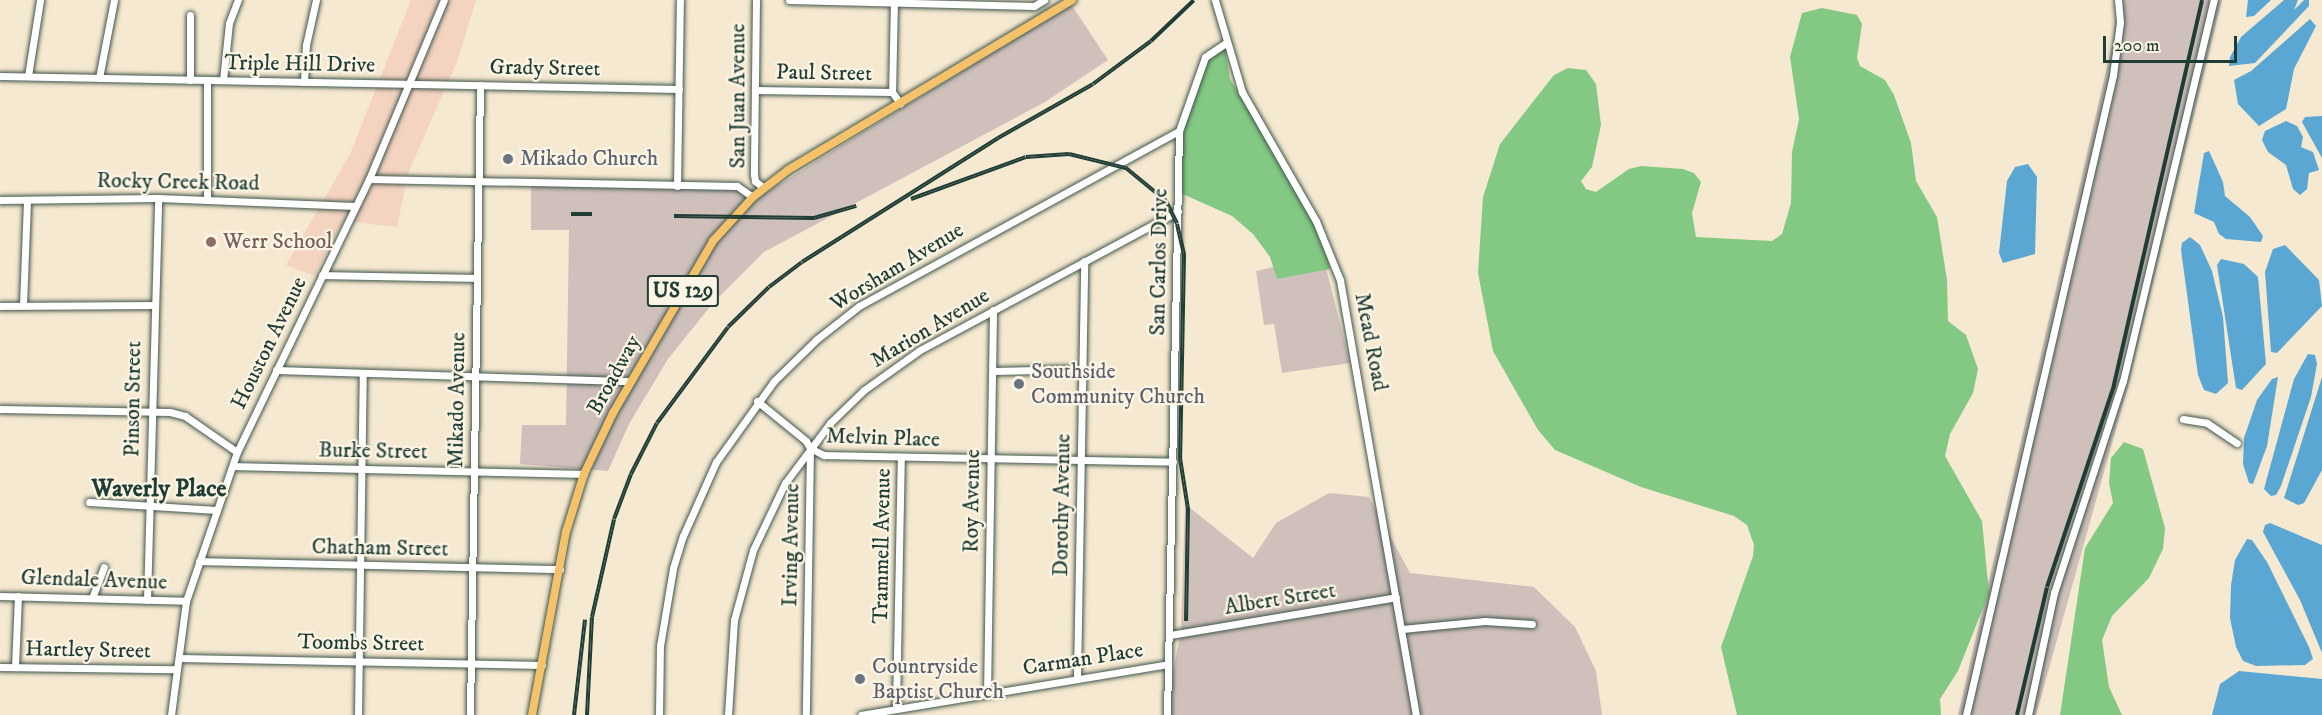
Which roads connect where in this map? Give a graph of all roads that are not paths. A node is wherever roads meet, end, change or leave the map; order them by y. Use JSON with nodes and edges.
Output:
{"nodes":[{"id":1,"x":40,"y":0,"type":"edge"},
{"id":2,"x":114,"y":0,"type":"edge"},
{"id":3,"x":238,"y":0,"type":"edge"},
{"id":4,"x":316,"y":0,"type":"edge"},
{"id":5,"x":444,"y":0,"type":"edge"},
{"id":6,"x":680,"y":0,"type":"edge"},
{"id":7,"x":756,"y":0,"type":"edge"},
{"id":8,"x":789,"y":0,"type":"edge"},
{"id":9,"x":1044,"y":0,"type":"edge"},
{"id":10,"x":1072,"y":0,"type":"edge"},
{"id":11,"x":1215,"y":0,"type":"edge"},
{"id":12,"x":2118,"y":0,"type":"edge"},
{"id":13,"x":2214,"y":0,"type":"edge"},
{"id":14,"x":894,"y":1,"type":"edge"},
{"id":15,"x":1034,"y":6,"type":"junction"},
{"id":16,"x":190,"y":15,"type":"dead end"},
{"id":17,"x":1040,"y":19,"type":"junction"},
{"id":18,"x":1226,"y":43,"type":"junction"},
{"id":19,"x":0,"y":76,"type":"edge"},
{"id":20,"x":28,"y":76,"type":"junction"},
{"id":21,"x":99,"y":78,"type":"junction"},
{"id":22,"x":190,"y":80,"type":"junction"},
{"id":23,"x":207,"y":80,"type":"junction"},
{"id":24,"x":223,"y":80,"type":"junction"},
{"id":25,"x":304,"y":82,"type":"junction"},
{"id":26,"x":410,"y":84,"type":"junction"},
{"id":27,"x":480,"y":85,"type":"junction"},
{"id":28,"x":679,"y":88,"type":"junction"},
{"id":29,"x":755,"y":90,"type":"junction"},
{"id":30,"x":892,"y":92,"type":"junction"},
{"id":31,"x":900,"y":103,"type":"junction"},
{"id":32,"x":1179,"y":131,"type":"junction"},
{"id":33,"x":369,"y":179,"type":"junction"},
{"id":34,"x":479,"y":183,"type":"junction"},
{"id":35,"x":677,"y":186,"type":"junction"},
{"id":36,"x":764,"y":188,"type":"junction"},
{"id":37,"x":753,"y":197,"type":"junction"},
{"id":38,"x":158,"y":198,"type":"junction"},
{"id":39,"x":0,"y":200,"type":"edge"},
{"id":40,"x":27,"y":200,"type":"junction"},
{"id":41,"x":207,"y":200,"type":"junction"},
{"id":42,"x":355,"y":206,"type":"junction"},
{"id":43,"x":1178,"y":211,"type":"junction"},
{"id":44,"x":1084,"y":261,"type":"junction"},
{"id":45,"x":322,"y":275,"type":"junction"},
{"id":46,"x":477,"y":278,"type":"junction"},
{"id":47,"x":23,"y":305,"type":"junction"},
{"id":48,"x":154,"y":305,"type":"junction"},
{"id":49,"x":0,"y":306,"type":"edge"},
{"id":50,"x":993,"y":310,"type":"junction"},
{"id":51,"x":1083,"y":369,"type":"junction"},
{"id":52,"x":276,"y":370,"type":"junction"},
{"id":53,"x":993,"y":371,"type":"junction"},
{"id":54,"x":363,"y":373,"type":"junction"},
{"id":55,"x":476,"y":375,"type":"junction"},
{"id":56,"x":631,"y":381,"type":"junction"},
{"id":57,"x":757,"y":401,"type":"junction"},
{"id":58,"x":0,"y":409,"type":"edge"},
{"id":59,"x":151,"y":411,"type":"junction"},
{"id":60,"x":2183,"y":418,"type":"dead end"},
{"id":61,"x":2237,"y":443,"type":"dead end"},
{"id":62,"x":810,"y":448,"type":"junction"},
{"id":63,"x":237,"y":452,"type":"junction"},
{"id":64,"x":901,"y":457,"type":"junction"},
{"id":65,"x":991,"y":459,"type":"junction"},
{"id":66,"x":1081,"y":460,"type":"junction"},
{"id":67,"x":1173,"y":462,"type":"junction"},
{"id":68,"x":233,"y":466,"type":"junction"},
{"id":69,"x":362,"y":468,"type":"junction"},
{"id":70,"x":474,"y":471,"type":"junction"},
{"id":71,"x":584,"y":474,"type":"junction"},
{"id":72,"x":90,"y":502,"type":"dead end"},
{"id":73,"x":149,"y":506,"type":"junction"},
{"id":74,"x":217,"y":510,"type":"junction"},
{"id":75,"x":199,"y":561,"type":"junction"},
{"id":76,"x":361,"y":566,"type":"junction"},
{"id":77,"x":104,"y":567,"type":"dead end"},
{"id":78,"x":473,"y":568,"type":"junction"},
{"id":79,"x":560,"y":569,"type":"junction"},
{"id":80,"x":0,"y":596,"type":"edge"},
{"id":81,"x":18,"y":596,"type":"junction"},
{"id":82,"x":1396,"y":597,"type":"junction"},
{"id":83,"x":92,"y":598,"type":"junction"},
{"id":84,"x":147,"y":600,"type":"junction"},
{"id":85,"x":186,"y":601,"type":"junction"},
{"id":86,"x":1532,"y":624,"type":"dead end"},
{"id":87,"x":1402,"y":629,"type":"junction"},
{"id":88,"x":1170,"y":635,"type":"junction"},
{"id":89,"x":179,"y":658,"type":"junction"},
{"id":90,"x":359,"y":662,"type":"junction"},
{"id":91,"x":471,"y":663,"type":"junction"},
{"id":92,"x":1168,"y":664,"type":"junction"},
{"id":93,"x":543,"y":665,"type":"junction"},
{"id":94,"x":0,"y":667,"type":"edge"},
{"id":95,"x":15,"y":667,"type":"junction"},
{"id":96,"x":175,"y":669,"type":"junction"},
{"id":97,"x":1077,"y":678,"type":"junction"},
{"id":98,"x":987,"y":694,"type":"junction"},
{"id":99,"x":896,"y":709,"type":"junction"},
{"id":100,"x":171,"y":715,"type":"edge"},
{"id":101,"x":358,"y":715,"type":"edge"},
{"id":102,"x":470,"y":715,"type":"edge"},
{"id":103,"x":532,"y":715,"type":"edge"},
{"id":104,"x":659,"y":715,"type":"edge"},
{"id":105,"x":728,"y":715,"type":"edge"},
{"id":106,"x":806,"y":715,"type":"edge"},
{"id":107,"x":861,"y":715,"type":"edge"},
{"id":108,"x":1167,"y":715,"type":"edge"},
{"id":109,"x":1416,"y":715,"type":"edge"},
{"id":110,"x":1966,"y":715,"type":"edge"},
{"id":111,"x":2028,"y":715,"type":"edge"}],
"edges":[{"from":1,"to":20,"type":"street"},
{"from":2,"to":21,"type":"street"},
{"from":3,"to":24,"type":"street"},
{"from":4,"to":25,"type":"street"},
{"from":5,"to":26,"type":"street","name":"Houston Avenue"},
{"from":6,"to":28,"type":"street"},
{"from":7,"to":29,"type":"street","name":"San Juan Avenue"},
{"from":8,"to":14,"type":"street"},
{"from":9,"to":15,"type":"street"},
{"from":10,"to":17,"type":"main road","name":"Broadway","number":"US 129"},
{"from":11,"to":18,"type":"street","name":"Mead Road"},
{"from":12,"to":110,"type":"street"},
{"from":13,"to":111,"type":"street"},
{"from":14,"to":15,"type":"street"},
{"from":14,"to":30,"type":"street"},
{"from":15,"to":17,"type":"street"},
{"from":16,"to":22,"type":"street"},
{"from":17,"to":31,"type":"main road","name":"Broadway","number":"US 129"},
{"from":18,"to":32,"type":"street","name":"San Carlos Drive"},
{"from":18,"to":82,"type":"street","name":"Mead Road"},
{"from":19,"to":20,"type":"street","name":"Triple Hill Drive"},
{"from":20,"to":21,"type":"street","name":"Triple Hill Drive"},
{"from":21,"to":22,"type":"street","name":"Triple Hill Drive"},
{"from":22,"to":23,"type":"street","name":"Triple Hill Drive"},
{"from":23,"to":24,"type":"street","name":"Triple Hill Drive"},
{"from":23,"to":41,"type":"street"},
{"from":24,"to":25,"type":"street","name":"Triple Hill Drive"},
{"from":25,"to":26,"type":"street","name":"Triple Hill Drive"},
{"from":26,"to":27,"type":"street","name":"Grady Street"},
{"from":26,"to":33,"type":"street","name":"Houston Avenue"},
{"from":27,"to":28,"type":"street","name":"Grady Street"},
{"from":27,"to":34,"type":"street","name":"Mikado Avenue"},
{"from":28,"to":35,"type":"street"},
{"from":29,"to":30,"type":"street","name":"Paul Street"},
{"from":29,"to":36,"type":"street","name":"San Juan Avenue"},
{"from":30,"to":31,"type":"street"},
{"from":31,"to":36,"type":"main road","name":"Broadway","number":"US 129"},
{"from":32,"to":43,"type":"street","name":"San Carlos Drive"},
{"from":32,"to":57,"type":"street","name":"Worsham Avenue"},
{"from":33,"to":34,"type":"street"},
{"from":33,"to":42,"type":"street","name":"Houston Avenue"},
{"from":34,"to":35,"type":"street"},
{"from":34,"to":46,"type":"street","name":"Mikado Avenue"},
{"from":35,"to":37,"type":"street"},
{"from":36,"to":37,"type":"main road","name":"Broadway","number":"US 129"},
{"from":37,"to":56,"type":"main road","name":"Broadway","number":"US 129"},
{"from":38,"to":40,"type":"street","name":"Rocky Creek Road"},
{"from":38,"to":41,"type":"street","name":"Rocky Creek Road"},
{"from":38,"to":48,"type":"street","name":"Pinson Street"},
{"from":39,"to":40,"type":"street","name":"Rocky Creek Road"},
{"from":40,"to":47,"type":"street"},
{"from":41,"to":42,"type":"street","name":"Rocky Creek Road"},
{"from":42,"to":45,"type":"street","name":"Houston Avenue"},
{"from":43,"to":44,"type":"street","name":"Marion Avenue"},
{"from":43,"to":67,"type":"street","name":"San Carlos Drive"},
{"from":44,"to":50,"type":"street","name":"Marion Avenue"},
{"from":44,"to":51,"type":"street","name":"Dorothy Avenue"},
{"from":45,"to":46,"type":"street"},
{"from":45,"to":52,"type":"street","name":"Houston Avenue"},
{"from":46,"to":55,"type":"street","name":"Mikado Avenue"},
{"from":47,"to":48,"type":"street"},
{"from":47,"to":49,"type":"street"},
{"from":48,"to":59,"type":"street","name":"Pinson Street"},
{"from":50,"to":53,"type":"street","name":"Roy Avenue"},
{"from":50,"to":62,"type":"street","name":"Marion Avenue"},
{"from":51,"to":53,"type":"street"},
{"from":51,"to":66,"type":"street","name":"Dorothy Avenue"},
{"from":52,"to":54,"type":"street"},
{"from":52,"to":63,"type":"street","name":"Houston Avenue"},
{"from":53,"to":65,"type":"street","name":"Roy Avenue"},
{"from":54,"to":55,"type":"street"},
{"from":54,"to":69,"type":"street"},
{"from":55,"to":56,"type":"street"},
{"from":55,"to":70,"type":"street","name":"Mikado Avenue"},
{"from":56,"to":71,"type":"main road","name":"Broadway","number":"US 129"},
{"from":57,"to":62,"type":"street"},
{"from":57,"to":104,"type":"street","name":"Worsham Avenue"},
{"from":58,"to":59,"type":"street"},
{"from":59,"to":63,"type":"street"},
{"from":59,"to":73,"type":"street","name":"Pinson Street"},
{"from":60,"to":61,"type":"street"},
{"from":62,"to":64,"type":"street","name":"Melvin Place"},
{"from":62,"to":105,"type":"street","name":"Marion Avenue"},
{"from":62,"to":106,"type":"street","name":"Irving Avenue"},
{"from":63,"to":68,"type":"street","name":"Houston Avenue"},
{"from":64,"to":65,"type":"street","name":"Melvin Place"},
{"from":64,"to":99,"type":"street","name":"Trammell Avenue"},
{"from":65,"to":66,"type":"street","name":"Melvin Place"},
{"from":65,"to":98,"type":"street","name":"Roy Avenue"},
{"from":66,"to":67,"type":"street","name":"Melvin Place"},
{"from":66,"to":97,"type":"street","name":"Dorothy Avenue"},
{"from":67,"to":88,"type":"street","name":"San Carlos Drive"},
{"from":68,"to":69,"type":"street","name":"Burke Street"},
{"from":68,"to":74,"type":"street","name":"Houston Avenue"},
{"from":69,"to":70,"type":"street","name":"Burke Street"},
{"from":69,"to":76,"type":"street"},
{"from":70,"to":71,"type":"street","name":"Burke Street"},
{"from":70,"to":78,"type":"street","name":"Mikado Avenue"},
{"from":71,"to":79,"type":"main road","name":"Broadway","number":"US 129"},
{"from":72,"to":73,"type":"street"},
{"from":73,"to":74,"type":"street"},
{"from":73,"to":84,"type":"street","name":"Pinson Street"},
{"from":74,"to":75,"type":"street","name":"Houston Avenue"},
{"from":75,"to":76,"type":"street","name":"Chatham Street"},
{"from":75,"to":85,"type":"street","name":"Houston Avenue"},
{"from":76,"to":78,"type":"street","name":"Chatham Street"},
{"from":76,"to":90,"type":"street"},
{"from":77,"to":83,"type":"street"},
{"from":78,"to":79,"type":"street","name":"Chatham Street"},
{"from":78,"to":91,"type":"street","name":"Mikado Avenue"},
{"from":79,"to":93,"type":"main road","name":"Broadway","number":"US 129"},
{"from":80,"to":81,"type":"street","name":"Glendale Avenue"},
{"from":81,"to":83,"type":"street","name":"Glendale Avenue"},
{"from":81,"to":95,"type":"street"},
{"from":82,"to":87,"type":"street","name":"Mead Road"},
{"from":82,"to":88,"type":"street","name":"Albert Street"},
{"from":83,"to":84,"type":"street","name":"Glendale Avenue"},
{"from":84,"to":85,"type":"street","name":"Glendale Avenue"},
{"from":85,"to":89,"type":"street","name":"Houston Avenue"},
{"from":86,"to":87,"type":"street"},
{"from":87,"to":109,"type":"street","name":"Mead Road"},
{"from":88,"to":92,"type":"street","name":"San Carlos Drive"},
{"from":89,"to":90,"type":"street","name":"Toombs Street"},
{"from":89,"to":96,"type":"street","name":"Houston Avenue"},
{"from":90,"to":91,"type":"street","name":"Toombs Street"},
{"from":90,"to":101,"type":"street"},
{"from":91,"to":93,"type":"street","name":"Toombs Street"},
{"from":91,"to":102,"type":"street","name":"Mikado Avenue"},
{"from":92,"to":97,"type":"street","name":"Carman Place"},
{"from":92,"to":108,"type":"street","name":"San Carlos Drive"},
{"from":93,"to":103,"type":"main road","name":"Broadway","number":"US 129"},
{"from":94,"to":95,"type":"street","name":"Hartley Street"},
{"from":95,"to":96,"type":"street","name":"Hartley Street"},
{"from":96,"to":100,"type":"street","name":"Houston Avenue"},
{"from":97,"to":98,"type":"street","name":"Carman Place"},
{"from":98,"to":99,"type":"street","name":"Carman Place"},
{"from":99,"to":107,"type":"street","name":"Carman Place"}]}
